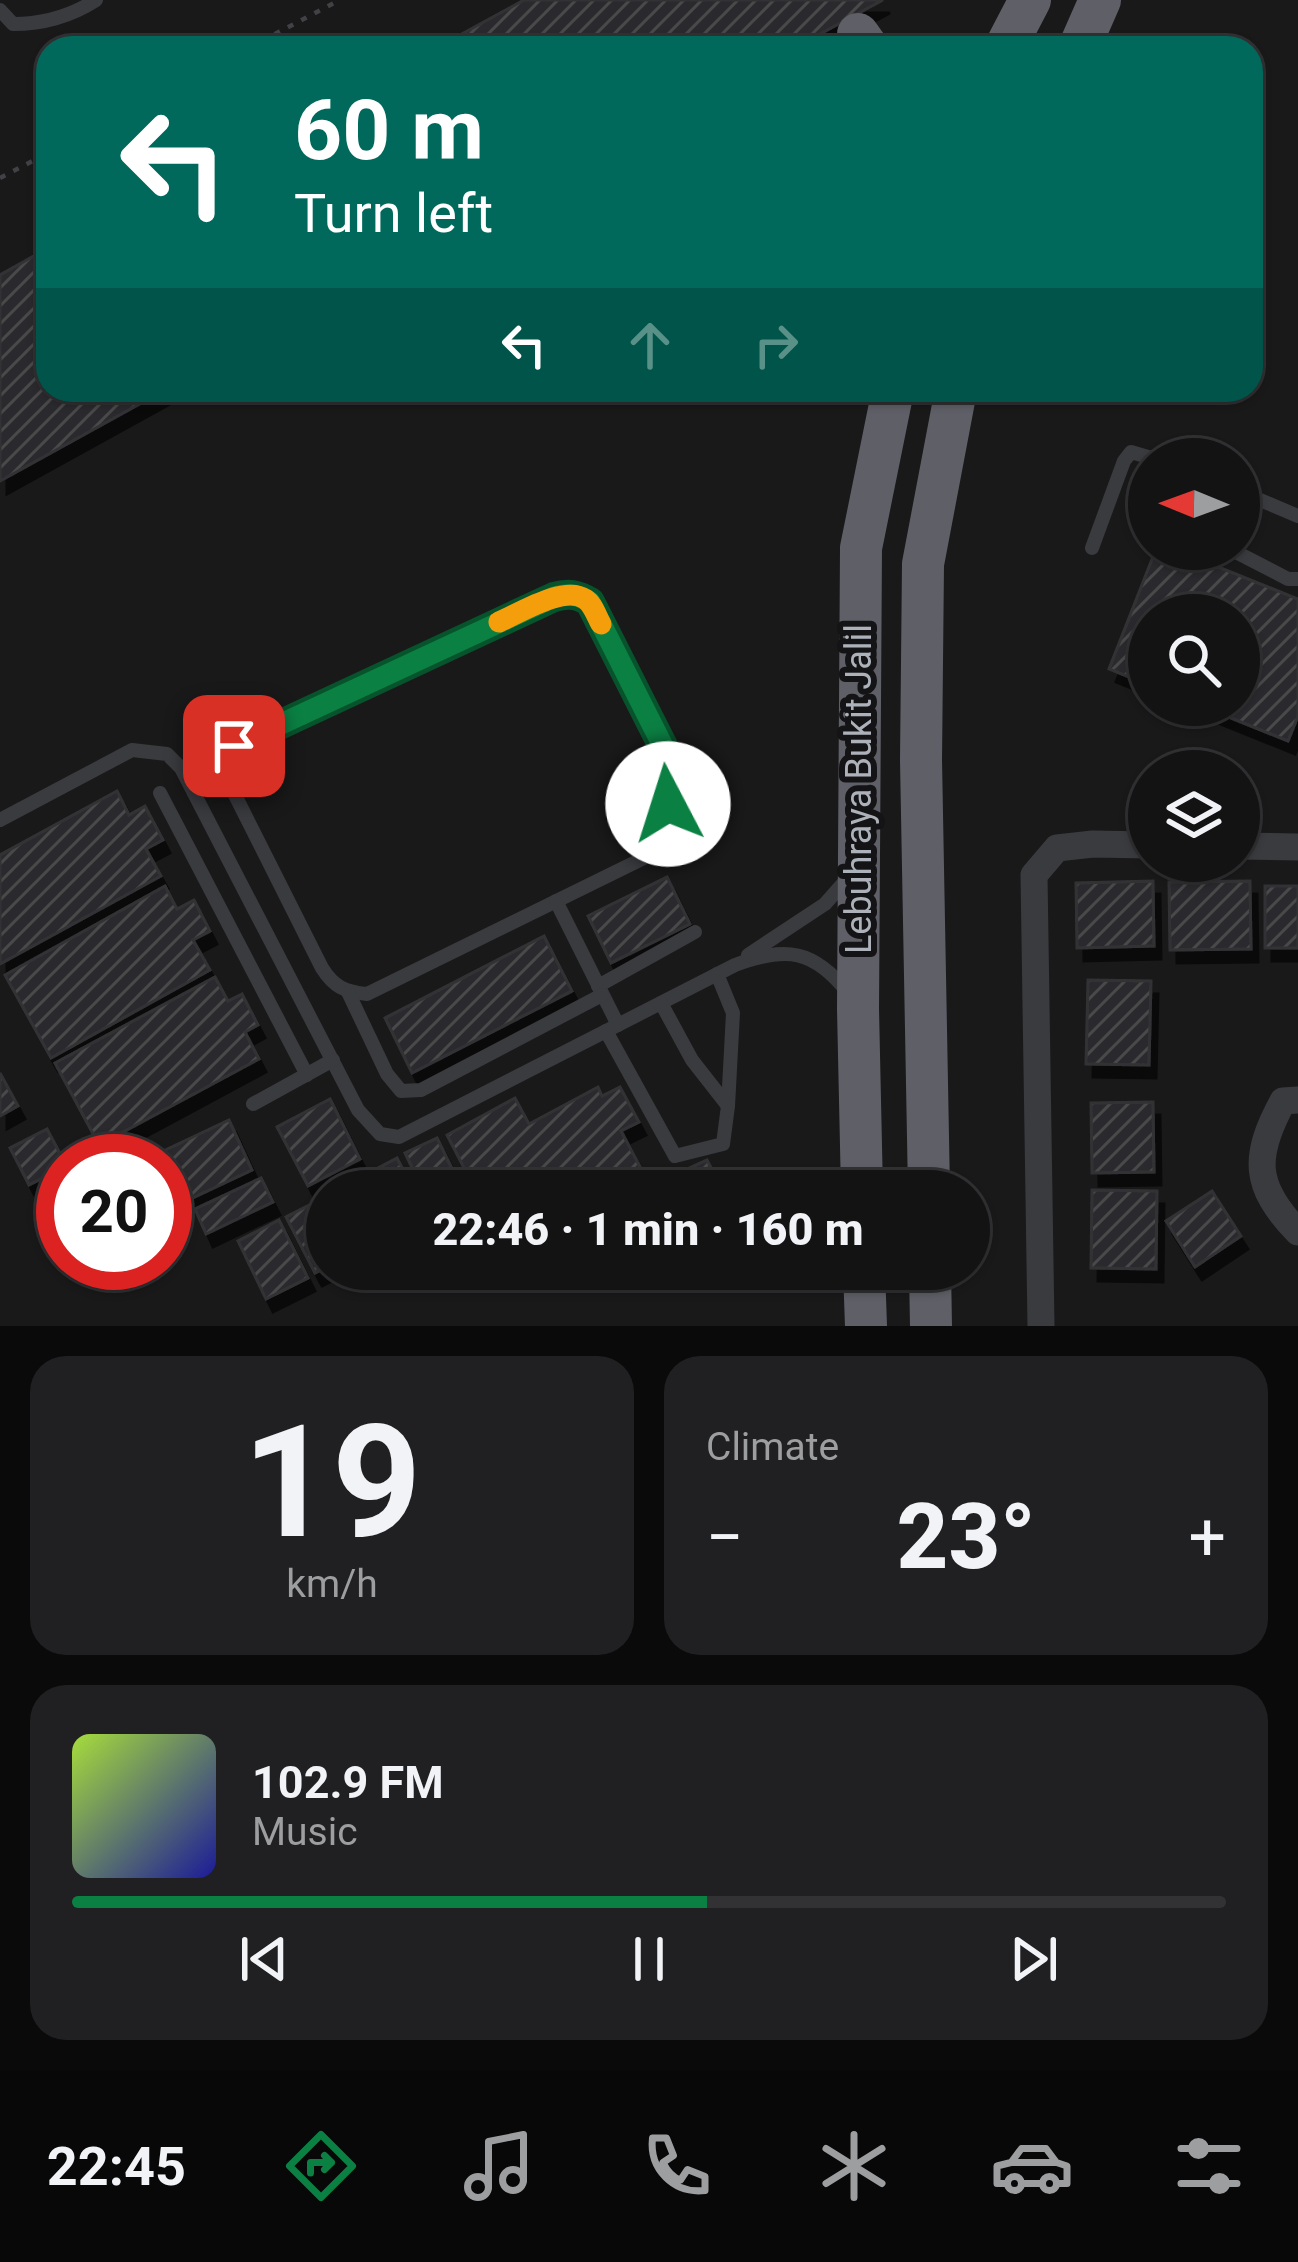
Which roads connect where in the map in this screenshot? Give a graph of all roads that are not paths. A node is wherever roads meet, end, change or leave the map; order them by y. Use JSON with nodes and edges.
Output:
{"nodes":[{"id":1,"x":96,"y":0,"type":"edge"},
{"id":2,"x":1030,"y":0,"type":"edge"},
{"id":3,"x":1100,"y":0,"type":"edge"},
{"id":4,"x":0,"y":10,"type":"edge"},
{"id":5,"x":1011,"y":36,"type":"edge"},
{"id":6,"x":1084,"y":36,"type":"edge"},
{"id":7,"x":891,"y":402,"type":"edge"},
{"id":8,"x":954,"y":402,"type":"edge"},
{"id":9,"x":1128,"y":456,"type":"edge"},
{"id":10,"x":1260,"y":500,"type":"edge"},
{"id":11,"x":1298,"y":516,"type":"edge"},
{"id":12,"x":1092,"y":548,"type":"dead end"},
{"id":13,"x":1260,"y":565,"type":"edge"},
{"id":14,"x":1298,"y":580,"type":"edge"},
{"id":15,"x":160,"y":793,"type":"dead end"},
{"id":16,"x":0,"y":820,"type":"edge"},
{"id":17,"x":1128,"y":844,"type":"edge"},
{"id":18,"x":1260,"y":846,"type":"edge"},
{"id":19,"x":1298,"y":847,"type":"edge"},
{"id":20,"x":859,"y":861,"type":"junction"},
{"id":21,"x":556,"y":901,"type":"junction"},
{"id":22,"x":695,"y":932,"type":"dead end"},
{"id":23,"x":734,"y":965,"type":"junction"},
{"id":24,"x":717,"y":974,"type":"junction"},
{"id":25,"x":600,"y":991,"type":"junction"},
{"id":26,"x":348,"y":992,"type":"junction"},
{"id":27,"x":662,"y":1003,"type":"junction"},
{"id":28,"x":858,"y":1009,"type":"junction"},
{"id":29,"x":612,"y":1028,"type":"junction"},
{"id":30,"x":333,"y":1060,"type":"junction"},
{"id":31,"x":307,"y":1075,"type":"junction"},
{"id":32,"x":1298,"y":1100,"type":"edge"},
{"id":33,"x":254,"y":1104,"type":"dead end"},
{"id":34,"x":728,"y":1106,"type":"junction"},
{"id":35,"x":862,"y":1170,"type":"edge"},
{"id":36,"x":928,"y":1170,"type":"edge"},
{"id":37,"x":1298,"y":1232,"type":"edge"},
{"id":38,"x":865,"y":1290,"type":"edge"},
{"id":39,"x":930,"y":1290,"type":"edge"},
{"id":40,"x":866,"y":1326,"type":"edge"},
{"id":41,"x":931,"y":1326,"type":"edge"},
{"id":42,"x":1041,"y":1326,"type":"edge"}],
"edges":[{"from":1,"to":4,"type":"lane"},
{"from":2,"to":5,"type":"highway"},
{"from":3,"to":6,"type":"highway"},
{"from":7,"to":20,"type":"highway","name":"Lebuhraya Bukit Jalil"},
{"from":8,"to":36,"type":"highway","name":"Lebuhraya Bukit Jalil"},
{"from":9,"to":12,"type":"lane"},
{"from":10,"to":11,"type":"lane"},
{"from":13,"to":14,"type":"lane"},
{"from":15,"to":31,"type":"lane"},
{"from":16,"to":30,"type":"lane"},
{"from":17,"to":42,"type":"street"},
{"from":18,"to":19,"type":"street"},
{"from":20,"to":23,"type":"lane"},
{"from":20,"to":28,"type":"highway","name":"Lebuhraya Bukit Jalil"},
{"from":21,"to":25,"type":"lane"},
{"from":21,"to":26,"type":"lane"},
{"from":21,"to":26,"type":"lane"},
{"from":22,"to":25,"type":"lane"},
{"from":23,"to":24,"type":"lane"},
{"from":23,"to":28,"type":"lane"},
{"from":24,"to":27,"type":"lane"},
{"from":24,"to":34,"type":"lane"},
{"from":25,"to":26,"type":"lane"},
{"from":25,"to":29,"type":"lane"},
{"from":27,"to":29,"type":"lane"},
{"from":27,"to":34,"type":"lane"},
{"from":28,"to":35,"type":"highway","name":"Lebuhraya Bukit Jalil"},
{"from":29,"to":30,"type":"lane"},
{"from":29,"to":34,"type":"lane"},
{"from":30,"to":31,"type":"lane"},
{"from":31,"to":33,"type":"lane"},
{"from":32,"to":37,"type":"street"},
{"from":38,"to":40,"type":"highway"},
{"from":39,"to":41,"type":"highway"}]}
